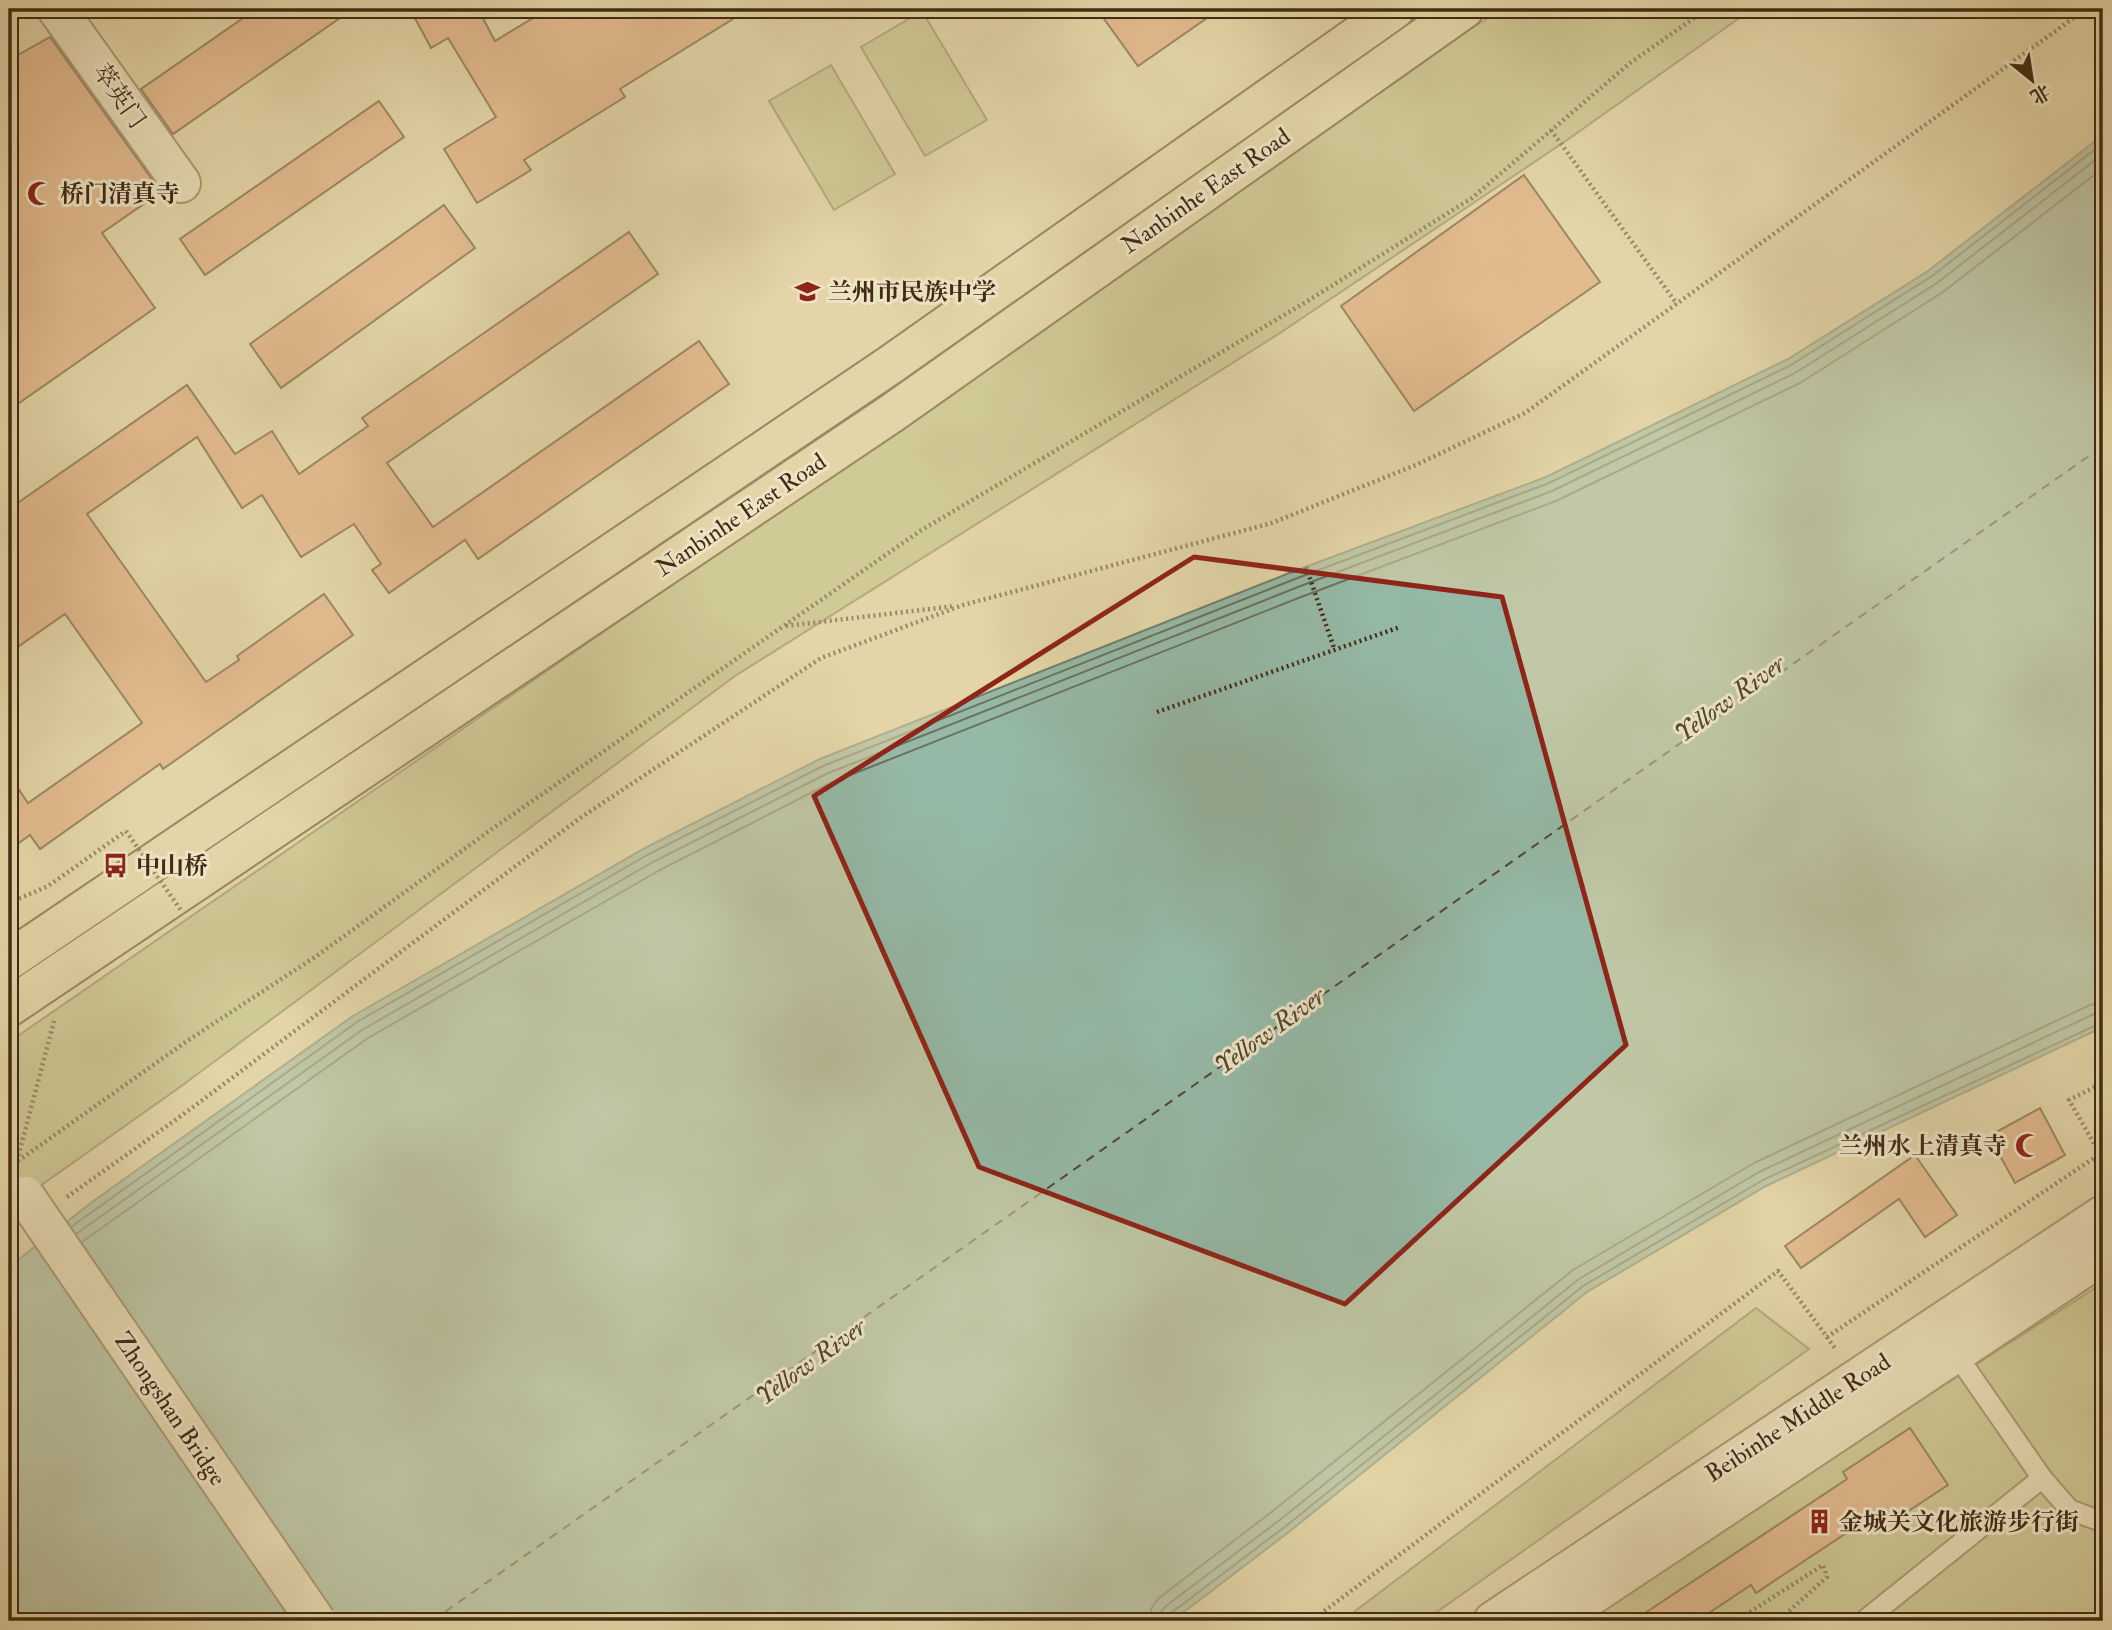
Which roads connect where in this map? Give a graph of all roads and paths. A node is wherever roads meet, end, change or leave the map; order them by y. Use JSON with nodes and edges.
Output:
{"nodes":[{"id":1,"x":57,"y":9,"type":"edge"},
{"id":2,"x":1395,"y":9,"type":"edge"},
{"id":3,"x":1464,"y":9,"type":"edge"},
{"id":4,"x":1707,"y":9,"type":"edge"},
{"id":5,"x":2086,"y":9,"type":"edge"},
{"id":6,"x":1551,"y":130,"type":"junction"},
{"id":7,"x":181,"y":183,"type":"dead end"},
{"id":8,"x":1676,"y":304,"type":"junction"},
{"id":9,"x":1306,"y":567,"type":"dead end"},
{"id":10,"x":963,"y":605,"type":"junction"},
{"id":11,"x":785,"y":626,"type":"junction"},
{"id":12,"x":1400,"y":627,"type":"dead end"},
{"id":13,"x":1334,"y":648,"type":"junction"},
{"id":14,"x":1157,"y":712,"type":"dead end"},
{"id":15,"x":9,"y":903,"type":"edge"},
{"id":16,"x":182,"y":912,"type":"dead end"},
{"id":17,"x":9,"y":960,"type":"edge"},
{"id":18,"x":9,"y":1007,"type":"edge"},
{"id":19,"x":57,"y":1008,"type":"dead end"},
{"id":20,"x":2103,"y":1083,"type":"edge"},
{"id":21,"x":17,"y":1176,"type":"edge"},
{"id":22,"x":62,"y":1200,"type":"dead end"},
{"id":23,"x":2103,"y":1215,"type":"edge"},
{"id":24,"x":2103,"y":1255,"type":"edge"},
{"id":25,"x":1948,"y":1341,"type":"junction"},
{"id":26,"x":2042,"y":1478,"type":"junction"},
{"id":27,"x":2103,"y":1522,"type":"edge"},
{"id":28,"x":316,"y":1621,"type":"edge"},
{"id":29,"x":1311,"y":1621,"type":"edge"},
{"id":30,"x":1493,"y":1621,"type":"edge"},
{"id":31,"x":1553,"y":1621,"type":"edge"},
{"id":32,"x":1736,"y":1621,"type":"edge"},
{"id":33,"x":1778,"y":1621,"type":"edge"},
{"id":34,"x":1864,"y":1621,"type":"edge"}],
"edges":[{"from":1,"to":7,"type":"street","name":"萃英门"},
{"from":2,"to":17,"type":"highway","name":"Nanbinhe East Road"},
{"from":3,"to":18,"type":"highway","name":"Nanbinhe East Road"},
{"from":4,"to":6,"type":"path"},
{"from":5,"to":8,"type":"path"},
{"from":6,"to":8,"type":"path"},
{"from":6,"to":11,"type":"path"},
{"from":8,"to":10,"type":"path"},
{"from":9,"to":13,"type":"path"},
{"from":10,"to":11,"type":"path"},
{"from":10,"to":22,"type":"path"},
{"from":11,"to":21,"type":"path"},
{"from":12,"to":13,"type":"path"},
{"from":13,"to":14,"type":"path"},
{"from":15,"to":16,"type":"path","bridge":true},
{"from":19,"to":21,"type":"path"},
{"from":20,"to":29,"type":"path"},
{"from":21,"to":28,"type":"street","name":"Zhongshan Bridge","bridge":true},
{"from":23,"to":25,"type":"street","name":"Beibinhe Middle Road"},
{"from":24,"to":25,"type":"street","name":"Beibinhe Middle Road"},
{"from":25,"to":26,"type":"lane"},
{"from":25,"to":30,"type":"street","name":"Beibinhe Middle Road"},
{"from":25,"to":31,"type":"street","name":"Beibinhe Middle Road"},
{"from":26,"to":27,"type":"lane"},
{"from":26,"to":34,"type":"lane"},
{"from":32,"to":33,"type":"path"}]}
